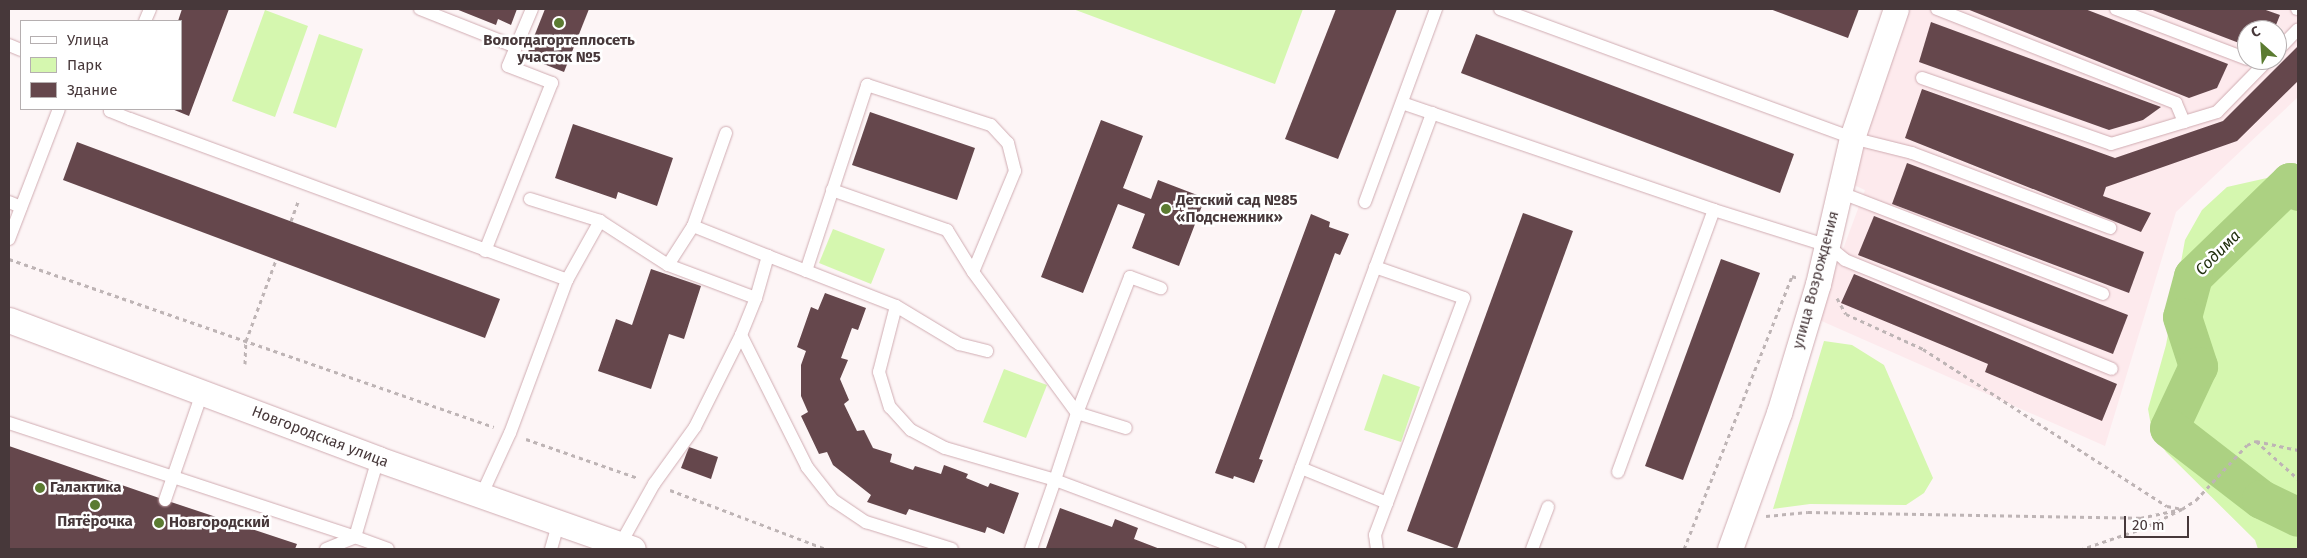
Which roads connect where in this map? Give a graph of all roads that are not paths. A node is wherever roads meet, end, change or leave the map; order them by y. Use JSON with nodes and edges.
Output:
{"nodes":[{"id":1,"x":420,"y":9,"type":"edge"},
{"id":2,"x":532,"y":9,"type":"edge"},
{"id":3,"x":1436,"y":9,"type":"edge"},
{"id":4,"x":1500,"y":9,"type":"edge"},
{"id":5,"x":1896,"y":9,"type":"edge"},
{"id":6,"x":1936,"y":9,"type":"edge"},
{"id":7,"x":2116,"y":9,"type":"edge"},
{"id":8,"x":2298,"y":29,"type":"edge"},
{"id":9,"x":2287,"y":41,"type":"edge"},
{"id":10,"x":516,"y":47,"type":"junction"},
{"id":11,"x":2237,"y":56,"type":"edge"},
{"id":12,"x":2258,"y":70,"type":"edge"},
{"id":13,"x":1922,"y":78,"type":"dead end"},
{"id":14,"x":1402,"y":103,"type":"junction"},
{"id":15,"x":59,"y":110,"type":"edge"},
{"id":16,"x":107,"y":110,"type":"edge"},
{"id":17,"x":1432,"y":113,"type":"junction"},
{"id":18,"x":2184,"y":122,"type":"junction"},
{"id":19,"x":726,"y":133,"type":"dead end"},
{"id":20,"x":1852,"y":138,"type":"junction"},
{"id":21,"x":832,"y":190,"type":"junction"},
{"id":22,"x":1839,"y":192,"type":"junction"},
{"id":23,"x":530,"y":199,"type":"dead end"},
{"id":24,"x":1365,"y":202,"type":"dead end"},
{"id":25,"x":15,"y":205,"type":"edge"},
{"id":26,"x":1714,"y":210,"type":"junction"},
{"id":27,"x":600,"y":221,"type":"junction"},
{"id":28,"x":693,"y":226,"type":"junction"},
{"id":29,"x":2110,"y":228,"type":"dead end"},
{"id":30,"x":9,"y":239,"type":"edge"},
{"id":31,"x":1828,"y":246,"type":"junction"},
{"id":32,"x":485,"y":251,"type":"junction"},
{"id":33,"x":768,"y":256,"type":"junction"},
{"id":34,"x":668,"y":265,"type":"junction"},
{"id":35,"x":1375,"y":267,"type":"junction"},
{"id":36,"x":806,"y":271,"type":"junction"},
{"id":37,"x":973,"y":272,"type":"junction"},
{"id":38,"x":567,"y":280,"type":"junction"},
{"id":39,"x":1161,"y":288,"type":"dead end"},
{"id":40,"x":2103,"y":294,"type":"dead end"},
{"id":41,"x":756,"y":298,"type":"junction"},
{"id":42,"x":896,"y":306,"type":"junction"},
{"id":43,"x":9,"y":320,"type":"edge"},
{"id":44,"x":740,"y":335,"type":"junction"},
{"id":45,"x":987,"y":351,"type":"dead end"},
{"id":46,"x":2112,"y":369,"type":"dead end"},
{"id":47,"x":202,"y":394,"type":"junction"},
{"id":48,"x":1077,"y":413,"type":"junction"},
{"id":49,"x":9,"y":422,"type":"edge"},
{"id":50,"x":1126,"y":428,"type":"dead end"},
{"id":51,"x":378,"y":459,"type":"junction"},
{"id":52,"x":1301,"y":468,"type":"junction"},
{"id":53,"x":1618,"y":472,"type":"dead end"},
{"id":54,"x":173,"y":478,"type":"junction"},
{"id":55,"x":1055,"y":480,"type":"junction"},
{"id":56,"x":481,"y":496,"type":"junction"},
{"id":57,"x":165,"y":500,"type":"dead end"},
{"id":58,"x":1387,"y":503,"type":"junction"},
{"id":59,"x":1548,"y":507,"type":"dead end"},
{"id":60,"x":558,"y":524,"type":"junction"},
{"id":61,"x":355,"y":537,"type":"junction"},
{"id":62,"x":627,"y":546,"type":"edge"},
{"id":63,"x":326,"y":549,"type":"edge"},
{"id":64,"x":388,"y":549,"type":"edge"},
{"id":65,"x":551,"y":549,"type":"edge"},
{"id":66,"x":949,"y":549,"type":"edge"},
{"id":67,"x":1031,"y":549,"type":"edge"},
{"id":68,"x":1240,"y":549,"type":"edge"},
{"id":69,"x":1271,"y":549,"type":"edge"},
{"id":70,"x":1377,"y":549,"type":"edge"},
{"id":71,"x":1532,"y":549,"type":"edge"},
{"id":72,"x":1730,"y":549,"type":"edge"}],
"edges":[{"from":1,"to":10,"type":"lane"},
{"from":2,"to":10,"type":"lane"},
{"from":3,"to":14,"type":"lane"},
{"from":4,"to":20,"type":"lane"},
{"from":5,"to":20,"type":"street","name":"улица Возрождения"},
{"from":6,"to":18,"type":"lane"},
{"from":7,"to":11,"type":"lane"},
{"from":8,"to":9,"type":"lane"},
{"from":10,"to":32,"type":"lane"},
{"from":12,"to":18,"type":"lane"},
{"from":13,"to":18,"type":"lane"},
{"from":14,"to":17,"type":"lane"},
{"from":14,"to":24,"type":"lane"},
{"from":15,"to":25,"type":"lane"},
{"from":16,"to":32,"type":"lane"},
{"from":17,"to":26,"type":"lane"},
{"from":17,"to":35,"type":"lane"},
{"from":19,"to":28,"type":"lane"},
{"from":20,"to":22,"type":"street","name":"улица Возрождения"},
{"from":20,"to":29,"type":"lane"},
{"from":21,"to":36,"type":"lane"},
{"from":21,"to":37,"type":"lane"},
{"from":21,"to":37,"type":"lane"},
{"from":22,"to":31,"type":"street","name":"улица Возрождения"},
{"from":22,"to":40,"type":"lane"},
{"from":23,"to":27,"type":"lane"},
{"from":25,"to":30,"type":"lane"},
{"from":26,"to":31,"type":"lane"},
{"from":26,"to":53,"type":"lane"},
{"from":27,"to":34,"type":"lane"},
{"from":27,"to":38,"type":"lane"},
{"from":28,"to":33,"type":"lane"},
{"from":28,"to":34,"type":"lane"},
{"from":31,"to":46,"type":"lane"},
{"from":31,"to":72,"type":"street","name":"улица Возрождения"},
{"from":32,"to":38,"type":"lane"},
{"from":33,"to":36,"type":"lane"},
{"from":33,"to":41,"type":"lane"},
{"from":34,"to":41,"type":"lane"},
{"from":35,"to":52,"type":"lane"},
{"from":35,"to":58,"type":"lane"},
{"from":36,"to":42,"type":"lane"},
{"from":37,"to":48,"type":"lane"},
{"from":38,"to":56,"type":"lane"},
{"from":39,"to":48,"type":"lane"},
{"from":41,"to":44,"type":"lane"},
{"from":42,"to":45,"type":"lane"},
{"from":42,"to":55,"type":"lane"},
{"from":43,"to":47,"type":"street","name":"Новгородская улица"},
{"from":44,"to":62,"type":"lane"},
{"from":44,"to":66,"type":"lane"},
{"from":47,"to":51,"type":"street","name":"Новгородская улица"},
{"from":47,"to":54,"type":"lane"},
{"from":48,"to":50,"type":"lane"},
{"from":48,"to":55,"type":"lane"},
{"from":49,"to":54,"type":"lane"},
{"from":51,"to":56,"type":"street","name":"Новгородская улица"},
{"from":51,"to":61,"type":"lane"},
{"from":52,"to":58,"type":"lane"},
{"from":52,"to":69,"type":"lane"},
{"from":54,"to":57,"type":"lane"},
{"from":54,"to":61,"type":"lane"},
{"from":55,"to":67,"type":"lane"},
{"from":55,"to":68,"type":"lane"},
{"from":56,"to":60,"type":"street","name":"Новгородская улица"},
{"from":58,"to":70,"type":"lane"},
{"from":59,"to":71,"type":"lane"},
{"from":60,"to":62,"type":"street","name":"Новгородская улица"},
{"from":60,"to":65,"type":"lane"},
{"from":61,"to":63,"type":"lane"},
{"from":61,"to":64,"type":"lane"}]}
